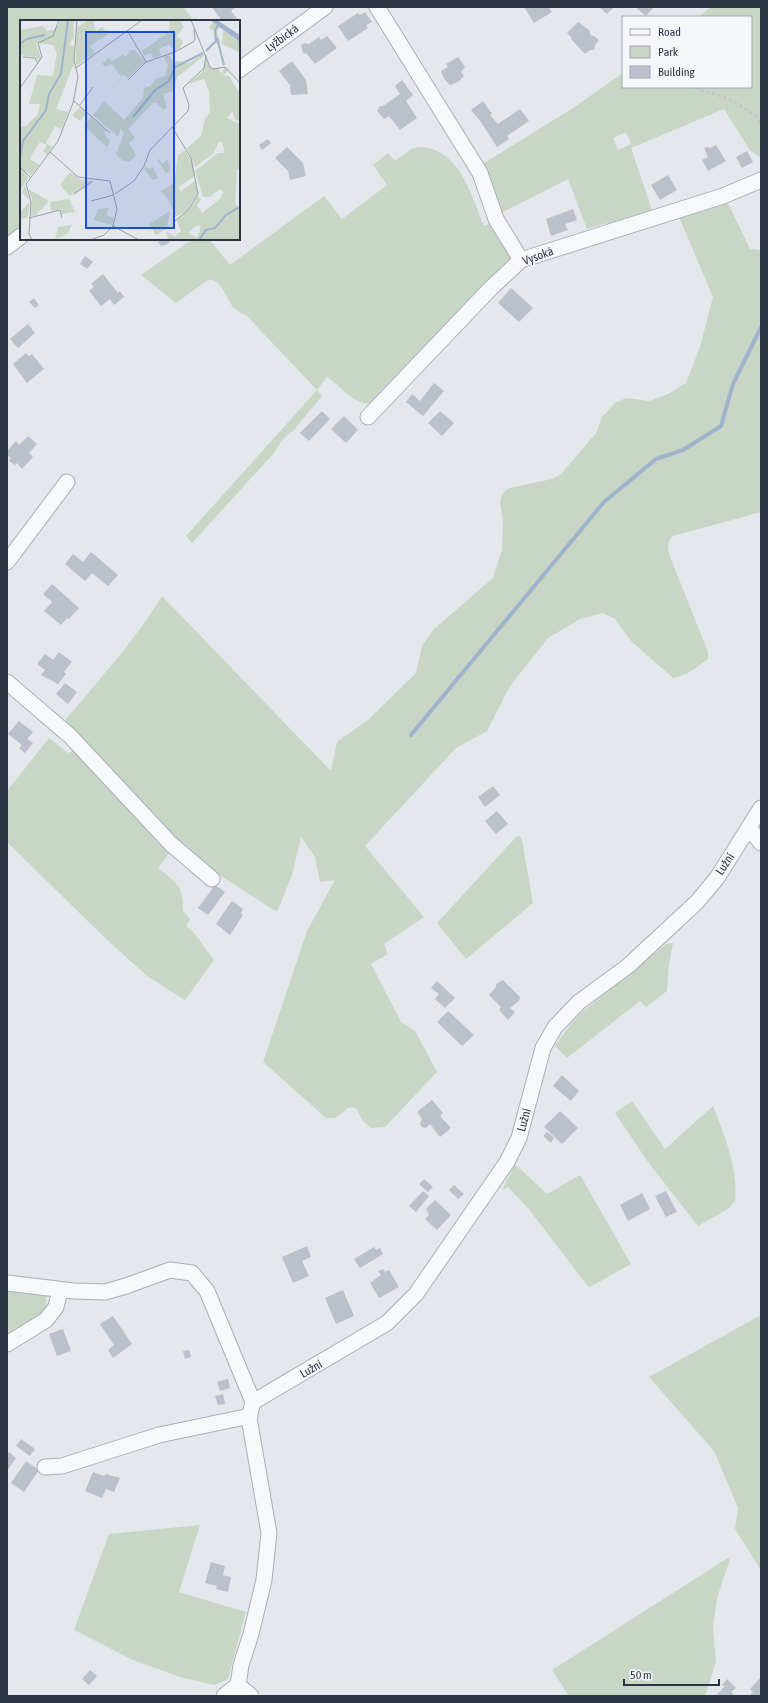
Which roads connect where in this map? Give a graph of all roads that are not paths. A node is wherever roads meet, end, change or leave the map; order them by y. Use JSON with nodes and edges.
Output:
{"nodes":[{"id":1,"x":325,"y":7,"type":"edge"},
{"id":2,"x":377,"y":7,"type":"edge"},
{"id":3,"x":240,"y":69,"type":"edge"},
{"id":4,"x":761,"y":180,"type":"edge"},
{"id":5,"x":20,"y":237,"type":"edge"},
{"id":6,"x":7,"y":247,"type":"edge"},
{"id":7,"x":521,"y":260,"type":"junction"},
{"id":8,"x":368,"y":417,"type":"dead end"},
{"id":9,"x":67,"y":482,"type":"dead end"},
{"id":10,"x":7,"y":562,"type":"edge"},
{"id":11,"x":7,"y":682,"type":"edge"},
{"id":12,"x":761,"y":808,"type":"edge"},
{"id":13,"x":749,"y":828,"type":"junction"},
{"id":14,"x":761,"y":843,"type":"edge"},
{"id":15,"x":212,"y":879,"type":"dead end"},
{"id":16,"x":7,"y":1284,"type":"edge"},
{"id":17,"x":60,"y":1290,"type":"junction"},
{"id":18,"x":7,"y":1344,"type":"edge"},
{"id":19,"x":251,"y":1409,"type":"junction"},
{"id":20,"x":45,"y":1467,"type":"dead end"},
{"id":21,"x":238,"y":1685,"type":"junction"},
{"id":22,"x":224,"y":1696,"type":"edge"},
{"id":23,"x":251,"y":1696,"type":"edge"}],
"edges":[{"from":1,"to":3,"type":"street","name":"Lyžbická"},
{"from":2,"to":7,"type":"street"},
{"from":4,"to":7,"type":"street","name":"Vysoká"},
{"from":5,"to":6,"type":"street"},
{"from":7,"to":8,"type":"street","name":"Vysoká"},
{"from":9,"to":10,"type":"street"},
{"from":11,"to":15,"type":"street"},
{"from":12,"to":13,"type":"street","name":"Lužní"},
{"from":13,"to":14,"type":"street"},
{"from":13,"to":19,"type":"street","name":"Lužní"},
{"from":16,"to":17,"type":"street"},
{"from":17,"to":18,"type":"street"},
{"from":17,"to":19,"type":"street"},
{"from":19,"to":20,"type":"street","name":"Lužní"},
{"from":19,"to":21,"type":"street"},
{"from":21,"to":22,"type":"street"},
{"from":21,"to":23,"type":"street"}]}
